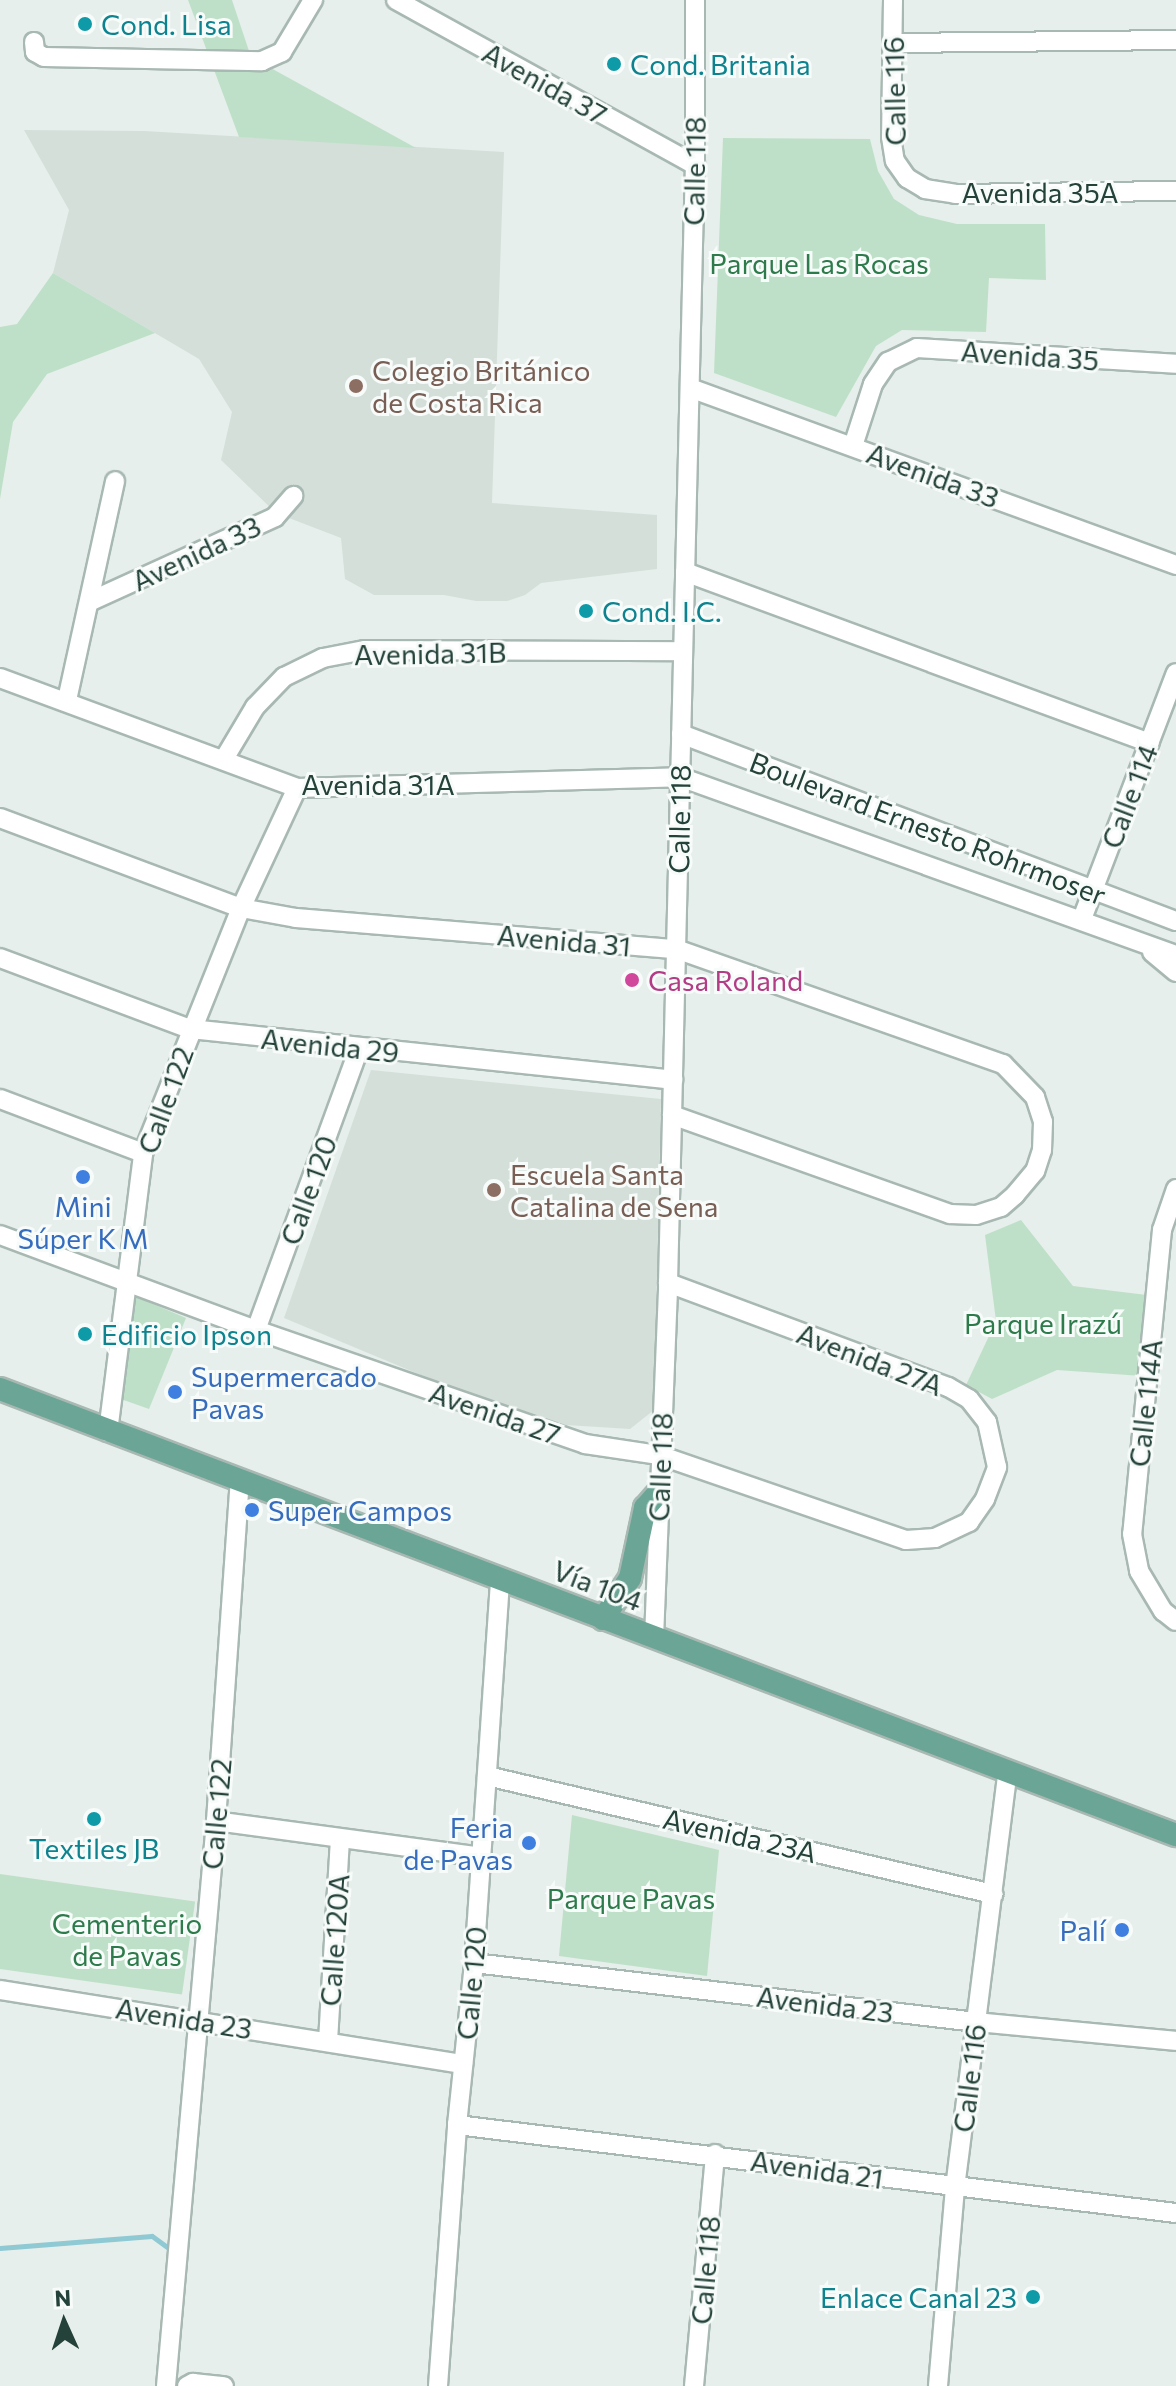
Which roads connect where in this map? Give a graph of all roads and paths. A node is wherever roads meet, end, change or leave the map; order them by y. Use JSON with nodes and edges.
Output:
{"nodes":[{"id":1,"x":313,"y":0,"type":"edge"},
{"id":2,"x":396,"y":0,"type":"edge"},
{"id":3,"x":695,"y":0,"type":"edge"},
{"id":4,"x":893,"y":0,"type":"edge"},
{"id":5,"x":1176,"y":40,"type":"edge"},
{"id":6,"x":34,"y":42,"type":"dead end"},
{"id":7,"x":893,"y":43,"type":"junction"},
{"id":8,"x":695,"y":165,"type":"junction"},
{"id":9,"x":907,"y":178,"type":"joint"},
{"id":10,"x":1176,"y":191,"type":"edge"},
{"id":11,"x":1176,"y":364,"type":"edge"},
{"id":12,"x":690,"y":388,"type":"junction"},
{"id":13,"x":853,"y":446,"type":"junction"},
{"id":14,"x":115,"y":481,"type":"dead end"},
{"id":15,"x":293,"y":496,"type":"dead end"},
{"id":16,"x":1176,"y":565,"type":"edge"},
{"id":17,"x":685,"y":572,"type":"junction"},
{"id":18,"x":91,"y":601,"type":"junction"},
{"id":19,"x":683,"y":651,"type":"junction"},
{"id":20,"x":1176,"y":673,"type":"edge"},
{"id":21,"x":0,"y":678,"type":"edge"},
{"id":22,"x":67,"y":700,"type":"junction"},
{"id":23,"x":681,"y":734,"type":"junction"},
{"id":24,"x":1149,"y":743,"type":"junction"},
{"id":25,"x":224,"y":759,"type":"junction"},
{"id":26,"x":680,"y":777,"type":"junction"},
{"id":27,"x":297,"y":788,"type":"junction"},
{"id":28,"x":0,"y":818,"type":"edge"},
{"id":29,"x":1094,"y":891,"type":"junction"},
{"id":30,"x":241,"y":908,"type":"junction"},
{"id":31,"x":1082,"y":919,"type":"junction"},
{"id":32,"x":1176,"y":921,"type":"edge"},
{"id":33,"x":1130,"y":936,"type":"junction"},
{"id":34,"x":676,"y":949,"type":"junction"},
{"id":35,"x":1176,"y":955,"type":"edge"},
{"id":36,"x":0,"y":958,"type":"edge"},
{"id":37,"x":1176,"y":972,"type":"edge"},
{"id":38,"x":190,"y":1029,"type":"junction"},
{"id":39,"x":359,"y":1049,"type":"junction"},
{"id":40,"x":673,"y":1080,"type":"junction"},
{"id":41,"x":0,"y":1099,"type":"edge"},
{"id":42,"x":672,"y":1115,"type":"junction"},
{"id":43,"x":143,"y":1153,"type":"junction"},
{"id":44,"x":1176,"y":1189,"type":"edge"},
{"id":45,"x":0,"y":1235,"type":"edge"},
{"id":46,"x":126,"y":1282,"type":"junction"},
{"id":47,"x":668,"y":1283,"type":"junction"},
{"id":48,"x":256,"y":1330,"type":"junction"},
{"id":49,"x":0,"y":1389,"type":"edge"},
{"id":50,"x":108,"y":1432,"type":"junction"},
{"id":51,"x":659,"y":1455,"type":"junction"},
{"id":52,"x":240,"y":1482,"type":"junction"},
{"id":53,"x":659,"y":1492,"type":"junction"},
{"id":54,"x":985,"y":1499,"type":"joint"},
{"id":55,"x":500,"y":1579,"type":"junction"},
{"id":56,"x":1170,"y":1616,"type":"edge"},
{"id":57,"x":603,"y":1619,"type":"junction"},
{"id":58,"x":654,"y":1638,"type":"junction"},
{"id":59,"x":1008,"y":1771,"type":"junction"},
{"id":60,"x":487,"y":1776,"type":"junction"},
{"id":61,"x":216,"y":1821,"type":"junction"},
{"id":62,"x":1171,"y":1836,"type":"edge"},
{"id":63,"x":340,"y":1839,"type":"junction"},
{"id":64,"x":481,"y":1857,"type":"junction"},
{"id":65,"x":993,"y":1894,"type":"junction"},
{"id":66,"x":474,"y":1963,"type":"junction"},
{"id":67,"x":0,"y":1990,"type":"edge"},
{"id":68,"x":198,"y":2019,"type":"junction"},
{"id":69,"x":976,"y":2022,"type":"junction"},
{"id":70,"x":328,"y":2041,"type":"junction"},
{"id":71,"x":1176,"y":2041,"type":"edge"},
{"id":72,"x":463,"y":2064,"type":"junction"},
{"id":73,"x":457,"y":2125,"type":"junction"},
{"id":74,"x":715,"y":2154,"type":"junction"},
{"id":75,"x":955,"y":2188,"type":"junction"},
{"id":76,"x":1176,"y":2213,"type":"edge"},
{"id":77,"x":166,"y":2386,"type":"edge"},
{"id":78,"x":187,"y":2386,"type":"edge"},
{"id":79,"x":224,"y":2386,"type":"edge"},
{"id":80,"x":438,"y":2386,"type":"edge"},
{"id":81,"x":694,"y":2386,"type":"edge"},
{"id":82,"x":938,"y":2386,"type":"edge"}],
"edges":[{"from":1,"to":6,"type":"street"},
{"from":2,"to":8,"type":"street","name":"Avenida 37"},
{"from":3,"to":8,"type":"street","name":"Calle 118"},
{"from":4,"to":7,"type":"street","name":"Calle 116"},
{"from":5,"to":7,"type":"street"},
{"from":7,"to":9,"type":"street","name":"Calle 116"},
{"from":8,"to":12,"type":"street","name":"Calle 118"},
{"from":9,"to":10,"type":"street","name":"Avenida 35A"},
{"from":11,"to":13,"type":"street","name":"Avenida 35"},
{"from":12,"to":13,"type":"street","name":"Avenida 33"},
{"from":12,"to":17,"type":"street","name":"Calle 118"},
{"from":13,"to":16,"type":"street","name":"Avenida 33"},
{"from":14,"to":18,"type":"street"},
{"from":15,"to":18,"type":"street","name":"Avenida 33"},
{"from":17,"to":19,"type":"street","name":"Calle 118"},
{"from":17,"to":24,"type":"street"},
{"from":18,"to":22,"type":"street"},
{"from":19,"to":23,"type":"street","name":"Calle 118"},
{"from":19,"to":25,"type":"street","name":"Avenida 31B"},
{"from":20,"to":24,"type":"street","name":"Calle 114"},
{"from":21,"to":22,"type":"street","name":"Avenida 31A"},
{"from":22,"to":25,"type":"street","name":"Avenida 31A"},
{"from":23,"to":26,"type":"street","name":"Calle 118"},
{"from":23,"to":29,"type":"street","name":"Boulevard Ernesto Rohrmoser"},
{"from":24,"to":29,"type":"street","name":"Calle 114"},
{"from":25,"to":27,"type":"street","name":"Avenida 31A"},
{"from":26,"to":27,"type":"street","name":"Avenida 31A"},
{"from":26,"to":31,"type":"street","name":"Boulevard Ernesto Rohrmoser"},
{"from":26,"to":34,"type":"street","name":"Calle 118"},
{"from":27,"to":30,"type":"street","name":"Calle 122"},
{"from":28,"to":30,"type":"street","name":"Avenida 31"},
{"from":29,"to":31,"type":"street","name":"Calle 114"},
{"from":29,"to":32,"type":"street","name":"Boulevard Ernesto Rohrmoser"},
{"from":30,"to":34,"type":"street","name":"Avenida 31"},
{"from":30,"to":38,"type":"street","name":"Calle 122"},
{"from":31,"to":33,"type":"street","name":"Boulevard Ernesto Rohrmoser"},
{"from":33,"to":35,"type":"street","name":"Boulevard Ernesto Rohrmoser"},
{"from":33,"to":37,"type":"street"},
{"from":34,"to":40,"type":"street","name":"Calle 118"},
{"from":34,"to":42,"type":"street","name":"Avenida 31"},
{"from":36,"to":38,"type":"street","name":"Avenida 29"},
{"from":38,"to":39,"type":"street","name":"Avenida 29"},
{"from":38,"to":43,"type":"street","name":"Calle 122"},
{"from":39,"to":40,"type":"street","name":"Avenida 29"},
{"from":39,"to":48,"type":"street","name":"Calle 120"},
{"from":40,"to":42,"type":"street","name":"Calle 118"},
{"from":41,"to":43,"type":"street"},
{"from":42,"to":47,"type":"street","name":"Calle 118"},
{"from":43,"to":46,"type":"street","name":"Calle 122"},
{"from":44,"to":56,"type":"street","name":"Calle 114A"},
{"from":45,"to":46,"type":"street","name":"Avenida 27"},
{"from":46,"to":48,"type":"street","name":"Avenida 27"},
{"from":46,"to":50,"type":"street","name":"Calle 122"},
{"from":47,"to":51,"type":"street","name":"Calle 118"},
{"from":47,"to":54,"type":"street","name":"Avenida 27A"},
{"from":48,"to":51,"type":"street","name":"Avenida 27"},
{"from":49,"to":50,"type":"main road","name":"Vía 104"},
{"from":50,"to":52,"type":"main road","name":"Vía 104"},
{"from":51,"to":53,"type":"street","name":"Calle 118"},
{"from":51,"to":54,"type":"street","name":"Avenida 27"},
{"from":52,"to":55,"type":"main road","name":"Vía 104"},
{"from":52,"to":61,"type":"street","name":"Calle 122"},
{"from":53,"to":57,"type":"main road"},
{"from":53,"to":58,"type":"street","name":"Calle 118"},
{"from":55,"to":57,"type":"main road","name":"Vía 104"},
{"from":55,"to":60,"type":"street","name":"Calle 120"},
{"from":57,"to":58,"type":"main road","name":"Vía 104"},
{"from":58,"to":59,"type":"main road","name":"Vía 104"},
{"from":59,"to":62,"type":"main road","name":"Vía 104"},
{"from":59,"to":65,"type":"street","name":"Calle 116"},
{"from":60,"to":64,"type":"street","name":"Calle 120"},
{"from":60,"to":65,"type":"street","name":"Avenida 23A"},
{"from":61,"to":63,"type":"street"},
{"from":61,"to":68,"type":"street","name":"Calle 122"},
{"from":63,"to":64,"type":"street"},
{"from":63,"to":70,"type":"street","name":"Calle 120A"},
{"from":64,"to":66,"type":"street","name":"Calle 120"},
{"from":65,"to":69,"type":"street","name":"Calle 116"},
{"from":66,"to":69,"type":"street","name":"Avenida 23"},
{"from":66,"to":72,"type":"street","name":"Calle 120"},
{"from":67,"to":68,"type":"street","name":"Avenida 23"},
{"from":68,"to":70,"type":"street","name":"Avenida 23"},
{"from":68,"to":77,"type":"street","name":"Calle 122"},
{"from":69,"to":71,"type":"street","name":"Avenida 23"},
{"from":69,"to":75,"type":"street","name":"Calle 116"},
{"from":70,"to":72,"type":"street","name":"Avenida 23"},
{"from":72,"to":73,"type":"street","name":"Calle 120"},
{"from":73,"to":74,"type":"street","name":"Avenida 21"},
{"from":73,"to":80,"type":"street","name":"Calle 120"},
{"from":74,"to":75,"type":"street","name":"Avenida 21"},
{"from":74,"to":81,"type":"street","name":"Calle 118"},
{"from":75,"to":76,"type":"street","name":"Avenida 21"},
{"from":75,"to":82,"type":"street","name":"Calle 116"},
{"from":78,"to":79,"type":"street"}]}
